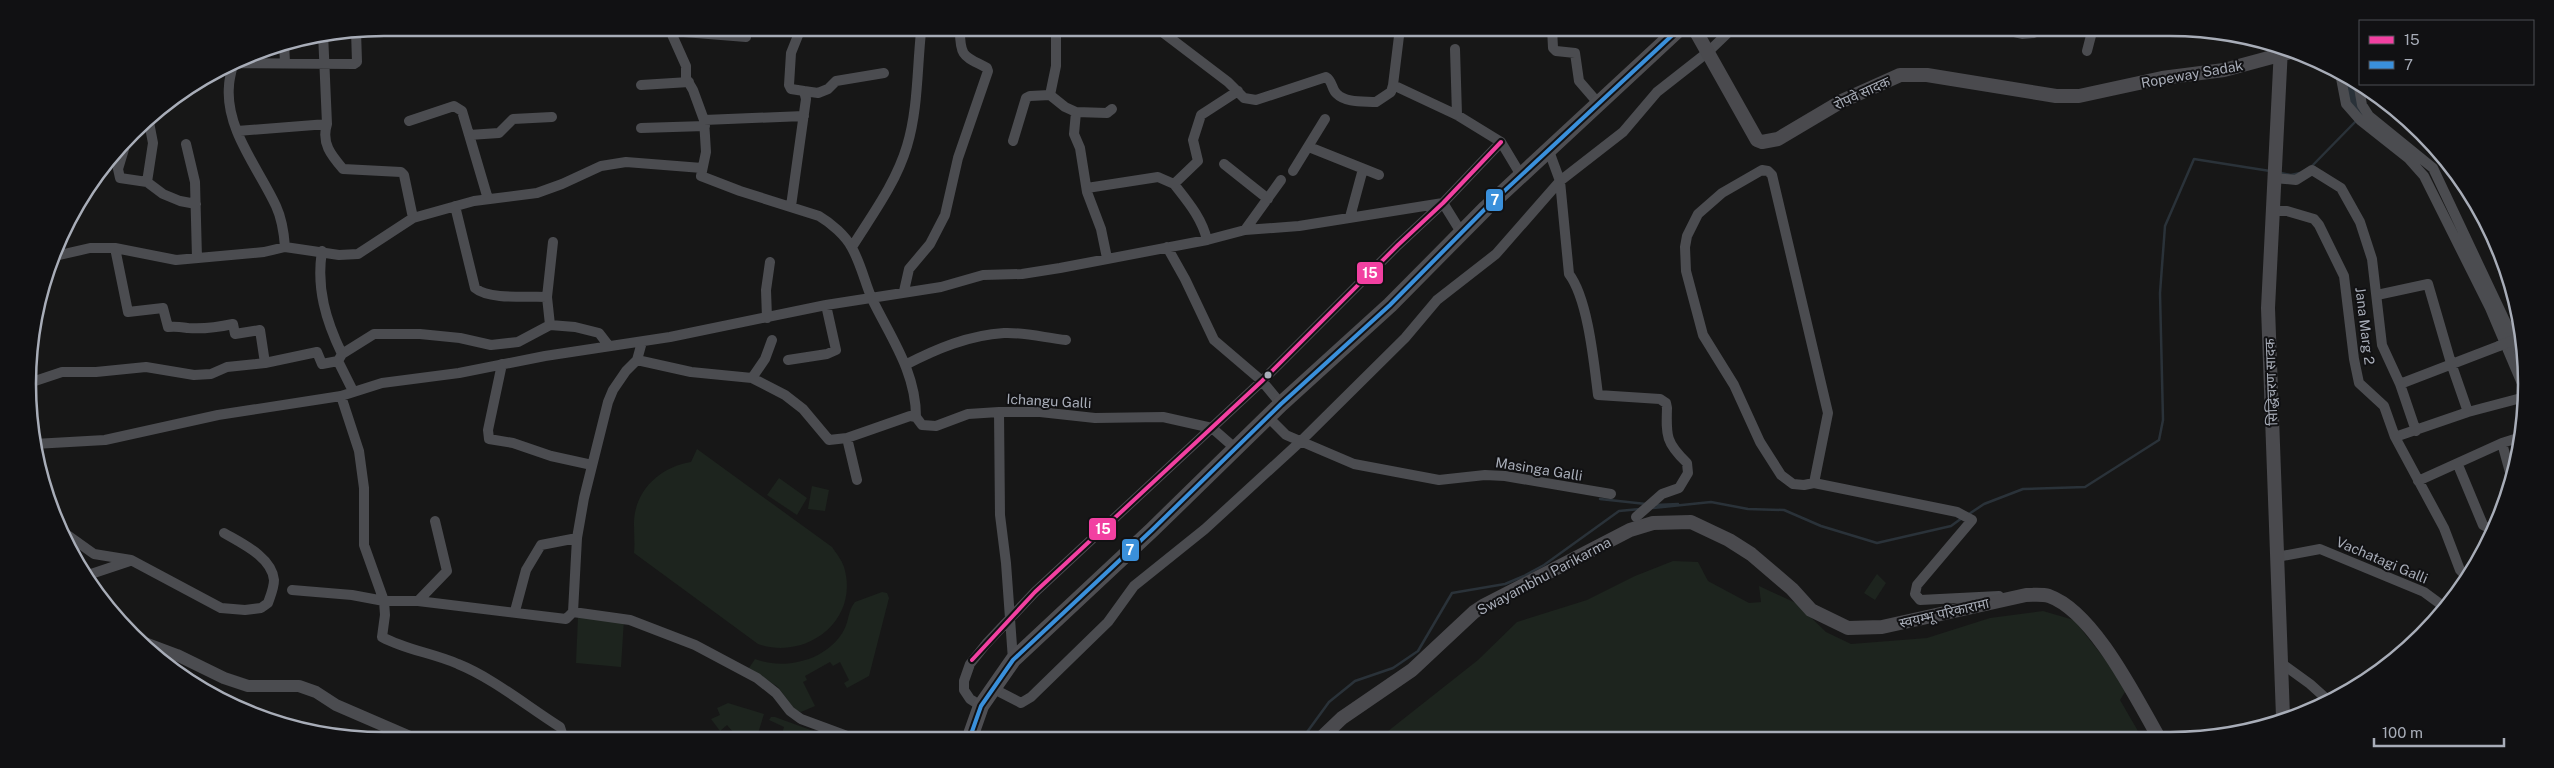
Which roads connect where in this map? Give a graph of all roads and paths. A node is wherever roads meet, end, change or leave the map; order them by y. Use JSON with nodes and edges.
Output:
{"nodes":[{"id":1,"x":673,"y":36,"type":"edge"},
{"id":2,"x":736,"y":36,"type":"edge"},
{"id":3,"x":798,"y":36,"type":"edge"},
{"id":4,"x":922,"y":36,"type":"edge"},
{"id":5,"x":960,"y":36,"type":"edge"},
{"id":6,"x":1056,"y":36,"type":"edge"},
{"id":7,"x":1170,"y":36,"type":"edge"},
{"id":8,"x":1399,"y":36,"type":"edge"},
{"id":9,"x":1552,"y":36,"type":"edge"},
{"id":10,"x":1671,"y":36,"type":"edge"},
{"id":11,"x":1699,"y":36,"type":"edge"},
{"id":12,"x":1725,"y":36,"type":"edge"},
{"id":13,"x":2091,"y":36,"type":"edge"},
{"id":14,"x":356,"y":37,"type":"edge"},
{"id":15,"x":746,"y":37,"type":"dead end"},
{"id":16,"x":323,"y":42,"type":"edge"},
{"id":17,"x":1455,"y":49,"type":"dead end"},
{"id":18,"x":284,"y":51,"type":"edge"},
{"id":19,"x":2087,"y":51,"type":"dead end"},
{"id":20,"x":1708,"y":52,"type":"junction"},
{"id":21,"x":2275,"y":53,"type":"edge"},
{"id":22,"x":2280,"y":54,"type":"edge"},
{"id":23,"x":285,"y":62,"type":"junction"},
{"id":24,"x":252,"y":63,"type":"edge"},
{"id":25,"x":323,"y":64,"type":"junction"},
{"id":26,"x":232,"y":71,"type":"edge"},
{"id":27,"x":884,"y":73,"type":"dead end"},
{"id":28,"x":689,"y":82,"type":"junction"},
{"id":29,"x":2342,"y":82,"type":"edge"},
{"id":30,"x":1393,"y":85,"type":"junction"},
{"id":31,"x":641,"y":86,"type":"dead end"},
{"id":32,"x":2103,"y":90,"type":"joint"},
{"id":33,"x":804,"y":91,"type":"junction"},
{"id":34,"x":1238,"y":91,"type":"junction"},
{"id":35,"x":2360,"y":93,"type":"edge"},
{"id":36,"x":1050,"y":95,"type":"junction"},
{"id":37,"x":1598,"y":103,"type":"junction"},
{"id":38,"x":1112,"y":110,"type":"dead end"},
{"id":39,"x":1076,"y":112,"type":"junction"},
{"id":40,"x":1457,"y":114,"type":"junction"},
{"id":41,"x":804,"y":116,"type":"junction"},
{"id":42,"x":552,"y":117,"type":"dead end"},
{"id":43,"x":1325,"y":119,"type":"dead end"},
{"id":44,"x":409,"y":121,"type":"dead end"},
{"id":45,"x":704,"y":123,"type":"junction"},
{"id":46,"x":327,"y":124,"type":"junction"},
{"id":47,"x":150,"y":127,"type":"edge"},
{"id":48,"x":642,"y":128,"type":"dead end"},
{"id":49,"x":237,"y":131,"type":"junction"},
{"id":50,"x":470,"y":135,"type":"junction"},
{"id":51,"x":1014,"y":141,"type":"dead end"},
{"id":52,"x":1501,"y":142,"type":"junction"},
{"id":53,"x":186,"y":144,"type":"dead end"},
{"id":54,"x":1310,"y":147,"type":"junction"},
{"id":55,"x":1548,"y":151,"type":"junction"},
{"id":56,"x":122,"y":156,"type":"edge"},
{"id":57,"x":1224,"y":164,"type":"dead end"},
{"id":58,"x":702,"y":168,"type":"junction"},
{"id":59,"x":1364,"y":169,"type":"junction"},
{"id":60,"x":1293,"y":171,"type":"dead end"},
{"id":61,"x":2275,"y":172,"type":"junction"},
{"id":62,"x":1379,"y":175,"type":"dead end"},
{"id":63,"x":1522,"y":177,"type":"junction"},
{"id":64,"x":1280,"y":180,"type":"dead end"},
{"id":65,"x":1560,"y":181,"type":"junction"},
{"id":66,"x":147,"y":182,"type":"junction"},
{"id":67,"x":1174,"y":184,"type":"junction"},
{"id":68,"x":1087,"y":188,"type":"junction"},
{"id":69,"x":488,"y":199,"type":"junction"},
{"id":70,"x":1268,"y":199,"type":"junction"},
{"id":71,"x":196,"y":204,"type":"junction"},
{"id":72,"x":1443,"y":204,"type":"junction"},
{"id":73,"x":455,"y":206,"type":"junction"},
{"id":74,"x":791,"y":206,"type":"junction"},
{"id":75,"x":2273,"y":211,"type":"junction"},
{"id":76,"x":1350,"y":217,"type":"junction"},
{"id":77,"x":413,"y":218,"type":"junction"},
{"id":78,"x":1245,"y":230,"type":"junction"},
{"id":79,"x":1462,"y":232,"type":"junction"},
{"id":80,"x":1207,"y":240,"type":"junction"},
{"id":81,"x":553,"y":242,"type":"dead end"},
{"id":82,"x":286,"y":247,"type":"junction"},
{"id":83,"x":852,"y":247,"type":"junction"},
{"id":84,"x":1167,"y":247,"type":"junction"},
{"id":85,"x":115,"y":248,"type":"junction"},
{"id":86,"x":322,"y":251,"type":"junction"},
{"id":87,"x":62,"y":254,"type":"edge"},
{"id":88,"x":197,"y":258,"type":"junction"},
{"id":89,"x":1107,"y":258,"type":"junction"},
{"id":90,"x":770,"y":262,"type":"dead end"},
{"id":91,"x":904,"y":291,"type":"junction"},
{"id":92,"x":2377,"y":294,"type":"junction"},
{"id":93,"x":547,"y":297,"type":"junction"},
{"id":94,"x":872,"y":299,"type":"junction"},
{"id":95,"x":826,"y":305,"type":"junction"},
{"id":96,"x":767,"y":318,"type":"junction"},
{"id":97,"x":550,"y":326,"type":"junction"},
{"id":98,"x":2514,"y":333,"type":"edge"},
{"id":99,"x":772,"y":340,"type":"dead end"},
{"id":100,"x":1066,"y":340,"type":"dead end"},
{"id":101,"x":2515,"y":340,"type":"edge"},
{"id":102,"x":642,"y":342,"type":"junction"},
{"id":103,"x":609,"y":346,"type":"junction"},
{"id":104,"x":340,"y":358,"type":"junction"},
{"id":105,"x":637,"y":360,"type":"junction"},
{"id":106,"x":788,"y":360,"type":"dead end"},
{"id":107,"x":265,"y":363,"type":"junction"},
{"id":108,"x":502,"y":364,"type":"junction"},
{"id":109,"x":2450,"y":364,"type":"junction"},
{"id":110,"x":905,"y":365,"type":"junction"},
{"id":111,"x":2518,"y":373,"type":"edge"},
{"id":112,"x":752,"y":378,"type":"junction"},
{"id":113,"x":36,"y":381,"type":"edge"},
{"id":114,"x":1262,"y":381,"type":"junction"},
{"id":115,"x":2400,"y":384,"type":"junction"},
{"id":116,"x":353,"y":390,"type":"junction"},
{"id":117,"x":341,"y":396,"type":"junction"},
{"id":118,"x":2517,"y":399,"type":"edge"},
{"id":119,"x":1281,"y":404,"type":"junction"},
{"id":120,"x":999,"y":412,"type":"junction"},
{"id":121,"x":2468,"y":412,"type":"junction"},
{"id":122,"x":916,"y":417,"type":"junction"},
{"id":123,"x":1268,"y":417,"type":"junction"},
{"id":124,"x":1212,"y":428,"type":"junction"},
{"id":125,"x":2416,"y":430,"type":"junction"},
{"id":126,"x":2395,"y":437,"type":"junction"},
{"id":127,"x":847,"y":438,"type":"junction"},
{"id":128,"x":2513,"y":439,"type":"edge"},
{"id":129,"x":1301,"y":441,"type":"junction"},
{"id":130,"x":2502,"y":443,"type":"junction"},
{"id":131,"x":42,"y":444,"type":"edge"},
{"id":132,"x":1236,"y":449,"type":"junction"},
{"id":133,"x":592,"y":465,"type":"junction"},
{"id":134,"x":2458,"y":465,"type":"junction"},
{"id":135,"x":2508,"y":465,"type":"edge"},
{"id":136,"x":857,"y":480,"type":"dead end"},
{"id":137,"x":2418,"y":481,"type":"junction"},
{"id":138,"x":1814,"y":484,"type":"junction"},
{"id":139,"x":1611,"y":494,"type":"dead end"},
{"id":140,"x":1636,"y":517,"type":"dead end"},
{"id":141,"x":435,"y":521,"type":"dead end"},
{"id":142,"x":1691,"y":522,"type":"joint"},
{"id":143,"x":2487,"y":527,"type":"edge"},
{"id":144,"x":224,"y":533,"type":"dead end"},
{"id":145,"x":72,"y":538,"type":"edge"},
{"id":146,"x":577,"y":538,"type":"junction"},
{"id":147,"x":2277,"y":557,"type":"junction"},
{"id":148,"x":131,"y":560,"type":"junction"},
{"id":149,"x":2462,"y":572,"type":"edge"},
{"id":150,"x":93,"y":573,"type":"edge"},
{"id":151,"x":292,"y":590,"type":"dead end"},
{"id":152,"x":2026,"y":595,"type":"junction"},
{"id":153,"x":384,"y":602,"type":"junction"},
{"id":154,"x":418,"y":602,"type":"junction"},
{"id":155,"x":2439,"y":603,"type":"edge"},
{"id":156,"x":515,"y":611,"type":"junction"},
{"id":157,"x":573,"y":612,"type":"junction"},
{"id":158,"x":1011,"y":618,"type":"junction"},
{"id":159,"x":158,"y":648,"type":"edge"},
{"id":160,"x":1013,"y":660,"type":"junction"},
{"id":161,"x":2281,"y":663,"type":"junction"},
{"id":162,"x":992,"y":688,"type":"junction"},
{"id":163,"x":2324,"y":696,"type":"edge"},
{"id":164,"x":981,"y":706,"type":"junction"},
{"id":165,"x":2283,"y":713,"type":"edge"},
{"id":166,"x":398,"y":732,"type":"edge"},
{"id":167,"x":562,"y":732,"type":"edge"},
{"id":168,"x":837,"y":732,"type":"edge"},
{"id":169,"x":972,"y":732,"type":"edge"},
{"id":170,"x":1327,"y":732,"type":"edge"},
{"id":171,"x":2156,"y":732,"type":"edge"}],
"edges":[{"from":1,"to":28,"type":"street"},
{"from":2,"to":15,"type":"street"},
{"from":3,"to":33,"type":"street"},
{"from":4,"to":83,"type":"street"},
{"from":5,"to":91,"type":"street"},
{"from":6,"to":36,"type":"street"},
{"from":7,"to":34,"type":"street"},
{"from":8,"to":30,"type":"street"},
{"from":9,"to":37,"type":"street"},
{"from":10,"to":37,"type":"highway"},
{"from":11,"to":20,"type":"main road","name":"रोपवे सादक"},
{"from":12,"to":20,"type":"street"},
{"from":13,"to":19,"type":"street"},
{"from":14,"to":25,"type":"street"},
{"from":16,"to":25,"type":"street"},
{"from":17,"to":40,"type":"street"},
{"from":18,"to":23,"type":"street"},
{"from":20,"to":32,"type":"main road","name":"रोपवे सादक"},
{"from":20,"to":65,"type":"street"},
{"from":21,"to":32,"type":"main road","name":"Ropeway Sadak"},
{"from":22,"to":61,"type":"main road","name":"सिद्धिचरण सादक"},
{"from":23,"to":24,"type":"street"},
{"from":23,"to":25,"type":"street"},
{"from":25,"to":46,"type":"street"},
{"from":26,"to":49,"type":"street"},
{"from":27,"to":33,"type":"street"},
{"from":28,"to":31,"type":"street"},
{"from":28,"to":45,"type":"street"},
{"from":29,"to":111,"type":"street"},
{"from":30,"to":34,"type":"street"},
{"from":30,"to":40,"type":"street"},
{"from":33,"to":41,"type":"street"},
{"from":34,"to":67,"type":"street"},
{"from":35,"to":98,"type":"street"},
{"from":36,"to":39,"type":"street"},
{"from":36,"to":51,"type":"street"},
{"from":37,"to":55,"type":"highway"},
{"from":38,"to":39,"type":"street"},
{"from":39,"to":68,"type":"street"},
{"from":40,"to":52,"type":"street"},
{"from":41,"to":45,"type":"street"},
{"from":41,"to":74,"type":"street"},
{"from":42,"to":50,"type":"street"},
{"from":43,"to":54,"type":"street"},
{"from":44,"to":50,"type":"street"},
{"from":45,"to":48,"type":"street"},
{"from":45,"to":58,"type":"street"},
{"from":46,"to":49,"type":"street"},
{"from":46,"to":77,"type":"street"},
{"from":47,"to":66,"type":"street"},
{"from":49,"to":82,"type":"street"},
{"from":50,"to":69,"type":"street"},
{"from":52,"to":63,"type":"street"},
{"from":52,"to":72,"type":"street"},
{"from":53,"to":71,"type":"street"},
{"from":54,"to":59,"type":"street"},
{"from":54,"to":60,"type":"street"},
{"from":55,"to":63,"type":"highway"},
{"from":55,"to":65,"type":"street"},
{"from":56,"to":66,"type":"street"},
{"from":57,"to":70,"type":"street"},
{"from":58,"to":69,"type":"street"},
{"from":58,"to":74,"type":"street"},
{"from":59,"to":62,"type":"street"},
{"from":59,"to":76,"type":"street"},
{"from":61,"to":75,"type":"main road","name":"सिद्धिचरण सादक"},
{"from":61,"to":92,"type":"street"},
{"from":63,"to":79,"type":"highway"},
{"from":64,"to":70,"type":"street"},
{"from":65,"to":129,"type":"street"},
{"from":65,"to":140,"type":"street"},
{"from":66,"to":71,"type":"street"},
{"from":67,"to":68,"type":"street"},
{"from":67,"to":80,"type":"street"},
{"from":68,"to":89,"type":"street"},
{"from":69,"to":73,"type":"street"},
{"from":70,"to":78,"type":"street"},
{"from":71,"to":88,"type":"street"},
{"from":72,"to":76,"type":"street"},
{"from":72,"to":79,"type":"street"},
{"from":72,"to":114,"type":"street"},
{"from":73,"to":77,"type":"street"},
{"from":73,"to":93,"type":"street"},
{"from":74,"to":83,"type":"street"},
{"from":75,"to":126,"type":"street","name":"Jana Marg 2"},
{"from":75,"to":147,"type":"main road","name":"सिद्धिचरण सादक"},
{"from":76,"to":78,"type":"street"},
{"from":77,"to":86,"type":"street"},
{"from":78,"to":80,"type":"street"},
{"from":79,"to":119,"type":"highway"},
{"from":80,"to":84,"type":"street"},
{"from":81,"to":93,"type":"street"},
{"from":82,"to":86,"type":"street"},
{"from":82,"to":88,"type":"street"},
{"from":83,"to":94,"type":"street"},
{"from":84,"to":89,"type":"street"},
{"from":84,"to":114,"type":"street"},
{"from":85,"to":87,"type":"street"},
{"from":85,"to":88,"type":"street"},
{"from":85,"to":107,"type":"street"},
{"from":86,"to":104,"type":"street"},
{"from":89,"to":91,"type":"street"},
{"from":90,"to":96,"type":"street"},
{"from":91,"to":94,"type":"street"},
{"from":92,"to":109,"type":"street"},
{"from":92,"to":115,"type":"street"},
{"from":93,"to":97,"type":"street"},
{"from":94,"to":95,"type":"street"},
{"from":94,"to":110,"type":"street"},
{"from":95,"to":96,"type":"street"},
{"from":95,"to":106,"type":"street"},
{"from":96,"to":102,"type":"street"},
{"from":97,"to":103,"type":"street"},
{"from":97,"to":104,"type":"street"},
{"from":99,"to":112,"type":"street"},
{"from":100,"to":110,"type":"street"},
{"from":101,"to":109,"type":"street","bridge":true},
{"from":102,"to":103,"type":"street"},
{"from":102,"to":105,"type":"street"},
{"from":103,"to":108,"type":"street"},
{"from":104,"to":107,"type":"street"},
{"from":104,"to":116,"type":"street"},
{"from":105,"to":112,"type":"street"},
{"from":105,"to":133,"type":"street"},
{"from":107,"to":113,"type":"street"},
{"from":108,"to":116,"type":"street"},
{"from":108,"to":133,"type":"street"},
{"from":109,"to":115,"type":"street"},
{"from":109,"to":121,"type":"street"},
{"from":110,"to":122,"type":"street"},
{"from":112,"to":127,"type":"street"},
{"from":114,"to":119,"type":"street"},
{"from":114,"to":124,"type":"street"},
{"from":115,"to":125,"type":"street"},
{"from":116,"to":117,"type":"street"},
{"from":117,"to":131,"type":"street"},
{"from":117,"to":153,"type":"street"},
{"from":118,"to":121,"type":"street"},
{"from":119,"to":123,"type":"highway"},
{"from":120,"to":122,"type":"street"},
{"from":120,"to":124,"type":"street","name":"Ichangu Galli"},
{"from":120,"to":158,"type":"street","name":"Ichangu Galli"},
{"from":121,"to":125,"type":"street"},
{"from":122,"to":127,"type":"street"},
{"from":123,"to":129,"type":"street","name":"Masinga Galli"},
{"from":123,"to":132,"type":"highway"},
{"from":124,"to":132,"type":"street"},
{"from":124,"to":158,"type":"street"},
{"from":125,"to":126,"type":"street"},
{"from":126,"to":137,"type":"street","name":"Jana Marg 2"},
{"from":127,"to":136,"type":"street"},
{"from":128,"to":130,"type":"street"},
{"from":129,"to":139,"type":"street","name":"Masinga Galli"},
{"from":129,"to":162,"type":"street"},
{"from":130,"to":134,"type":"street"},
{"from":130,"to":135,"type":"street"},
{"from":132,"to":160,"type":"highway"},
{"from":133,"to":146,"type":"street"},
{"from":134,"to":137,"type":"street"},
{"from":134,"to":143,"type":"street"},
{"from":137,"to":149,"type":"street","name":"Jana Marg 2"},
{"from":138,"to":138,"type":"street"},
{"from":138,"to":152,"type":"street"},
{"from":141,"to":154,"type":"street"},
{"from":142,"to":152,"type":"main road","name":"स्वयम्भू परिकारामा"},
{"from":142,"to":170,"type":"main road","name":"Swayambhu Parikarma"},
{"from":144,"to":148,"type":"street"},
{"from":145,"to":148,"type":"street"},
{"from":146,"to":156,"type":"street"},
{"from":146,"to":157,"type":"street"},
{"from":147,"to":155,"type":"street","name":"Vachatagi Galli"},
{"from":147,"to":161,"type":"main road","name":"सिद्धिचरण सादक"},
{"from":148,"to":150,"type":"street"},
{"from":151,"to":153,"type":"street"},
{"from":152,"to":171,"type":"main road","name":"स्वयम्भू परिकारामा"},
{"from":153,"to":154,"type":"street"},
{"from":153,"to":167,"type":"street"},
{"from":154,"to":156,"type":"street"},
{"from":156,"to":157,"type":"street"},
{"from":157,"to":168,"type":"street"},
{"from":158,"to":160,"type":"street","name":"Ichangu Galli"},
{"from":158,"to":164,"type":"street"},
{"from":159,"to":166,"type":"street"},
{"from":160,"to":162,"type":"highway"},
{"from":161,"to":163,"type":"street"},
{"from":161,"to":165,"type":"main road","name":"सिद्धिचरण सादक"},
{"from":162,"to":164,"type":"highway"},
{"from":164,"to":169,"type":"highway"}]}
